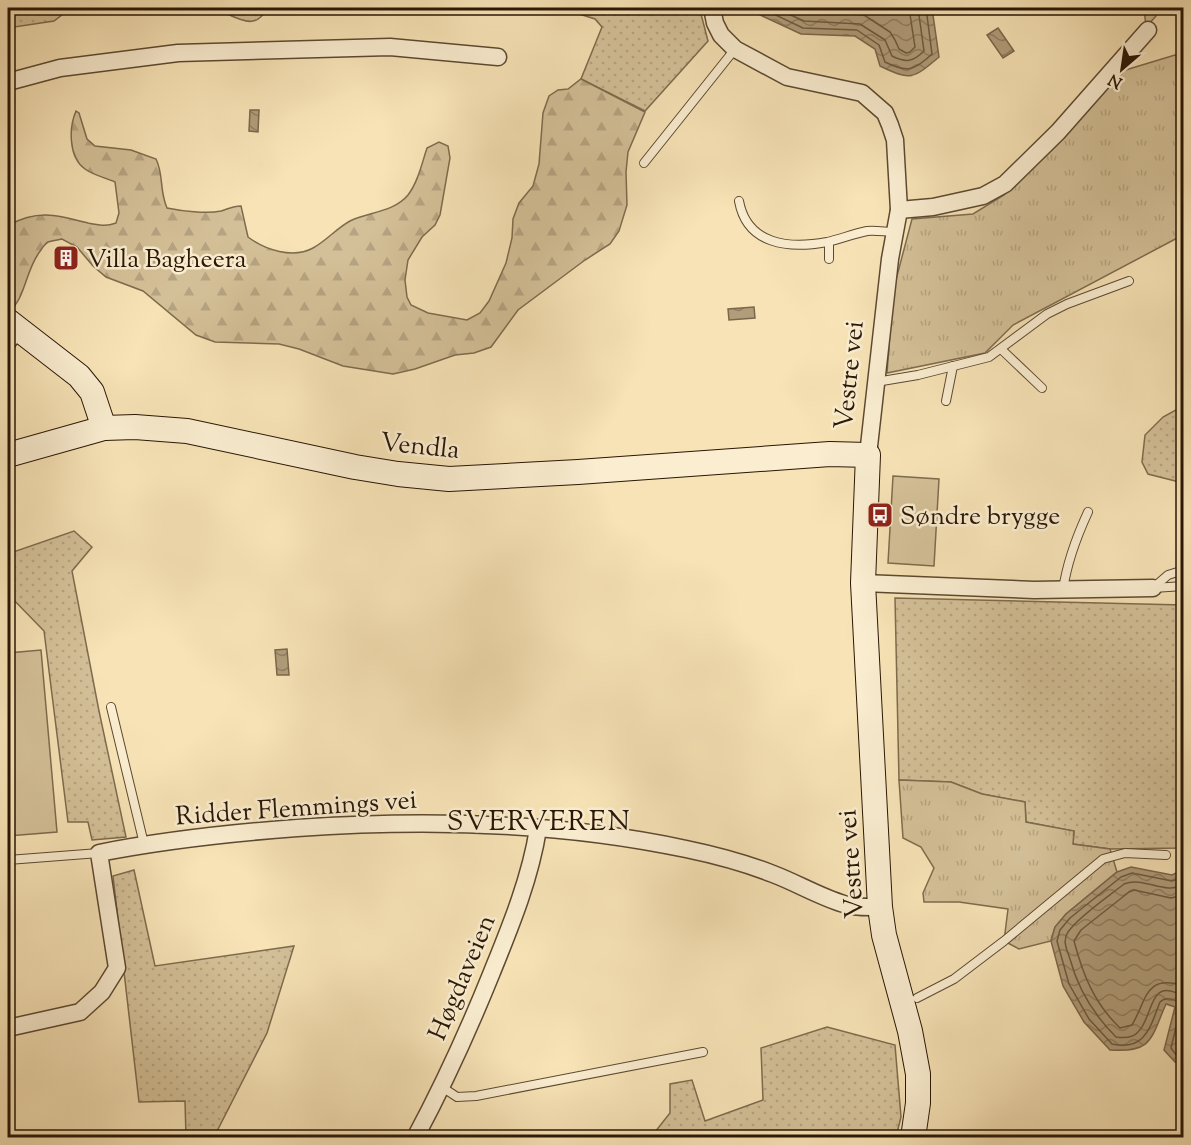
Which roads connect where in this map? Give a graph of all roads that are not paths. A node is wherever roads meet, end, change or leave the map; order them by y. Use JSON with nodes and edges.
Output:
{"nodes":[{"id":1,"x":712,"y":8,"type":"edge"},
{"id":2,"x":1148,"y":30,"type":"dead end"},
{"id":3,"x":735,"y":49,"type":"junction"},
{"id":4,"x":498,"y":57,"type":"dead end"},
{"id":5,"x":8,"y":82,"type":"edge"},
{"id":6,"x":644,"y":163,"type":"dead end"},
{"id":7,"x":739,"y":201,"type":"dead end"},
{"id":8,"x":899,"y":210,"type":"junction"},
{"id":9,"x":895,"y":232,"type":"junction"},
{"id":10,"x":829,"y":242,"type":"junction"},
{"id":11,"x":829,"y":259,"type":"dead end"},
{"id":12,"x":1129,"y":281,"type":"dead end"},
{"id":13,"x":11,"y":331,"type":"edge"},
{"id":14,"x":1001,"y":350,"type":"junction"},
{"id":15,"x":953,"y":366,"type":"junction"},
{"id":16,"x":876,"y":382,"type":"junction"},
{"id":17,"x":1042,"y":388,"type":"dead end"},
{"id":18,"x":946,"y":401,"type":"dead end"},
{"id":19,"x":104,"y":429,"type":"junction"},
{"id":20,"x":868,"y":455,"type":"junction"},
{"id":21,"x":8,"y":456,"type":"edge"},
{"id":22,"x":1088,"y":512,"type":"dead end"},
{"id":23,"x":1184,"y":570,"type":"edge"},
{"id":24,"x":862,"y":583,"type":"junction"},
{"id":25,"x":1184,"y":586,"type":"edge"},
{"id":26,"x":1153,"y":588,"type":"junction"},
{"id":27,"x":1064,"y":590,"type":"junction"},
{"id":28,"x":111,"y":707,"type":"dead end"},
{"id":29,"x":538,"y":829,"type":"junction"},
{"id":30,"x":144,"y":844,"type":"junction"},
{"id":31,"x":99,"y":853,"type":"junction"},
{"id":32,"x":1166,"y":855,"type":"dead end"},
{"id":33,"x":8,"y":860,"type":"edge"},
{"id":34,"x":880,"y":908,"type":"junction"},
{"id":35,"x":917,"y":998,"type":"dead end"},
{"id":36,"x":8,"y":1028,"type":"edge"},
{"id":37,"x":703,"y":1052,"type":"dead end"},
{"id":38,"x":442,"y":1088,"type":"junction"},
{"id":39,"x":415,"y":1137,"type":"edge"},
{"id":40,"x":913,"y":1137,"type":"edge"}],
"edges":[{"from":1,"to":3,"type":"street","name":"Vestre vei"},
{"from":2,"to":8,"type":"street"},
{"from":3,"to":6,"type":"lane"},
{"from":3,"to":8,"type":"street","name":"Vestre vei"},
{"from":4,"to":5,"type":"street"},
{"from":7,"to":10,"type":"lane"},
{"from":8,"to":9,"type":"street","name":"Vestre vei"},
{"from":9,"to":10,"type":"lane"},
{"from":9,"to":16,"type":"street","name":"Vestre vei"},
{"from":10,"to":11,"type":"lane"},
{"from":12,"to":14,"type":"lane"},
{"from":13,"to":19,"type":"street"},
{"from":14,"to":15,"type":"lane"},
{"from":14,"to":17,"type":"lane"},
{"from":15,"to":16,"type":"lane"},
{"from":15,"to":18,"type":"lane"},
{"from":16,"to":20,"type":"street","name":"Vestre vei"},
{"from":19,"to":20,"type":"street","name":"Vendla"},
{"from":19,"to":21,"type":"street","name":"Vendla"},
{"from":20,"to":24,"type":"street","name":"Vestre vei"},
{"from":22,"to":27,"type":"lane"},
{"from":23,"to":26,"type":"lane"},
{"from":24,"to":27,"type":"street"},
{"from":24,"to":34,"type":"street","name":"Vestre vei"},
{"from":25,"to":26,"type":"lane"},
{"from":26,"to":27,"type":"street"},
{"from":28,"to":30,"type":"lane"},
{"from":29,"to":30,"type":"street","name":"Ridder Flemmings vei"},
{"from":29,"to":34,"type":"street","name":"Ridder Flemmings vei"},
{"from":29,"to":38,"type":"street","name":"Høgdaveien"},
{"from":30,"to":31,"type":"street","name":"Ridder Flemmings vei"},
{"from":31,"to":33,"type":"lane"},
{"from":31,"to":36,"type":"street"},
{"from":32,"to":35,"type":"lane"},
{"from":34,"to":40,"type":"street","name":"Vestre vei"},
{"from":37,"to":38,"type":"lane"},
{"from":38,"to":39,"type":"street","name":"Høgdaveien"}]}
